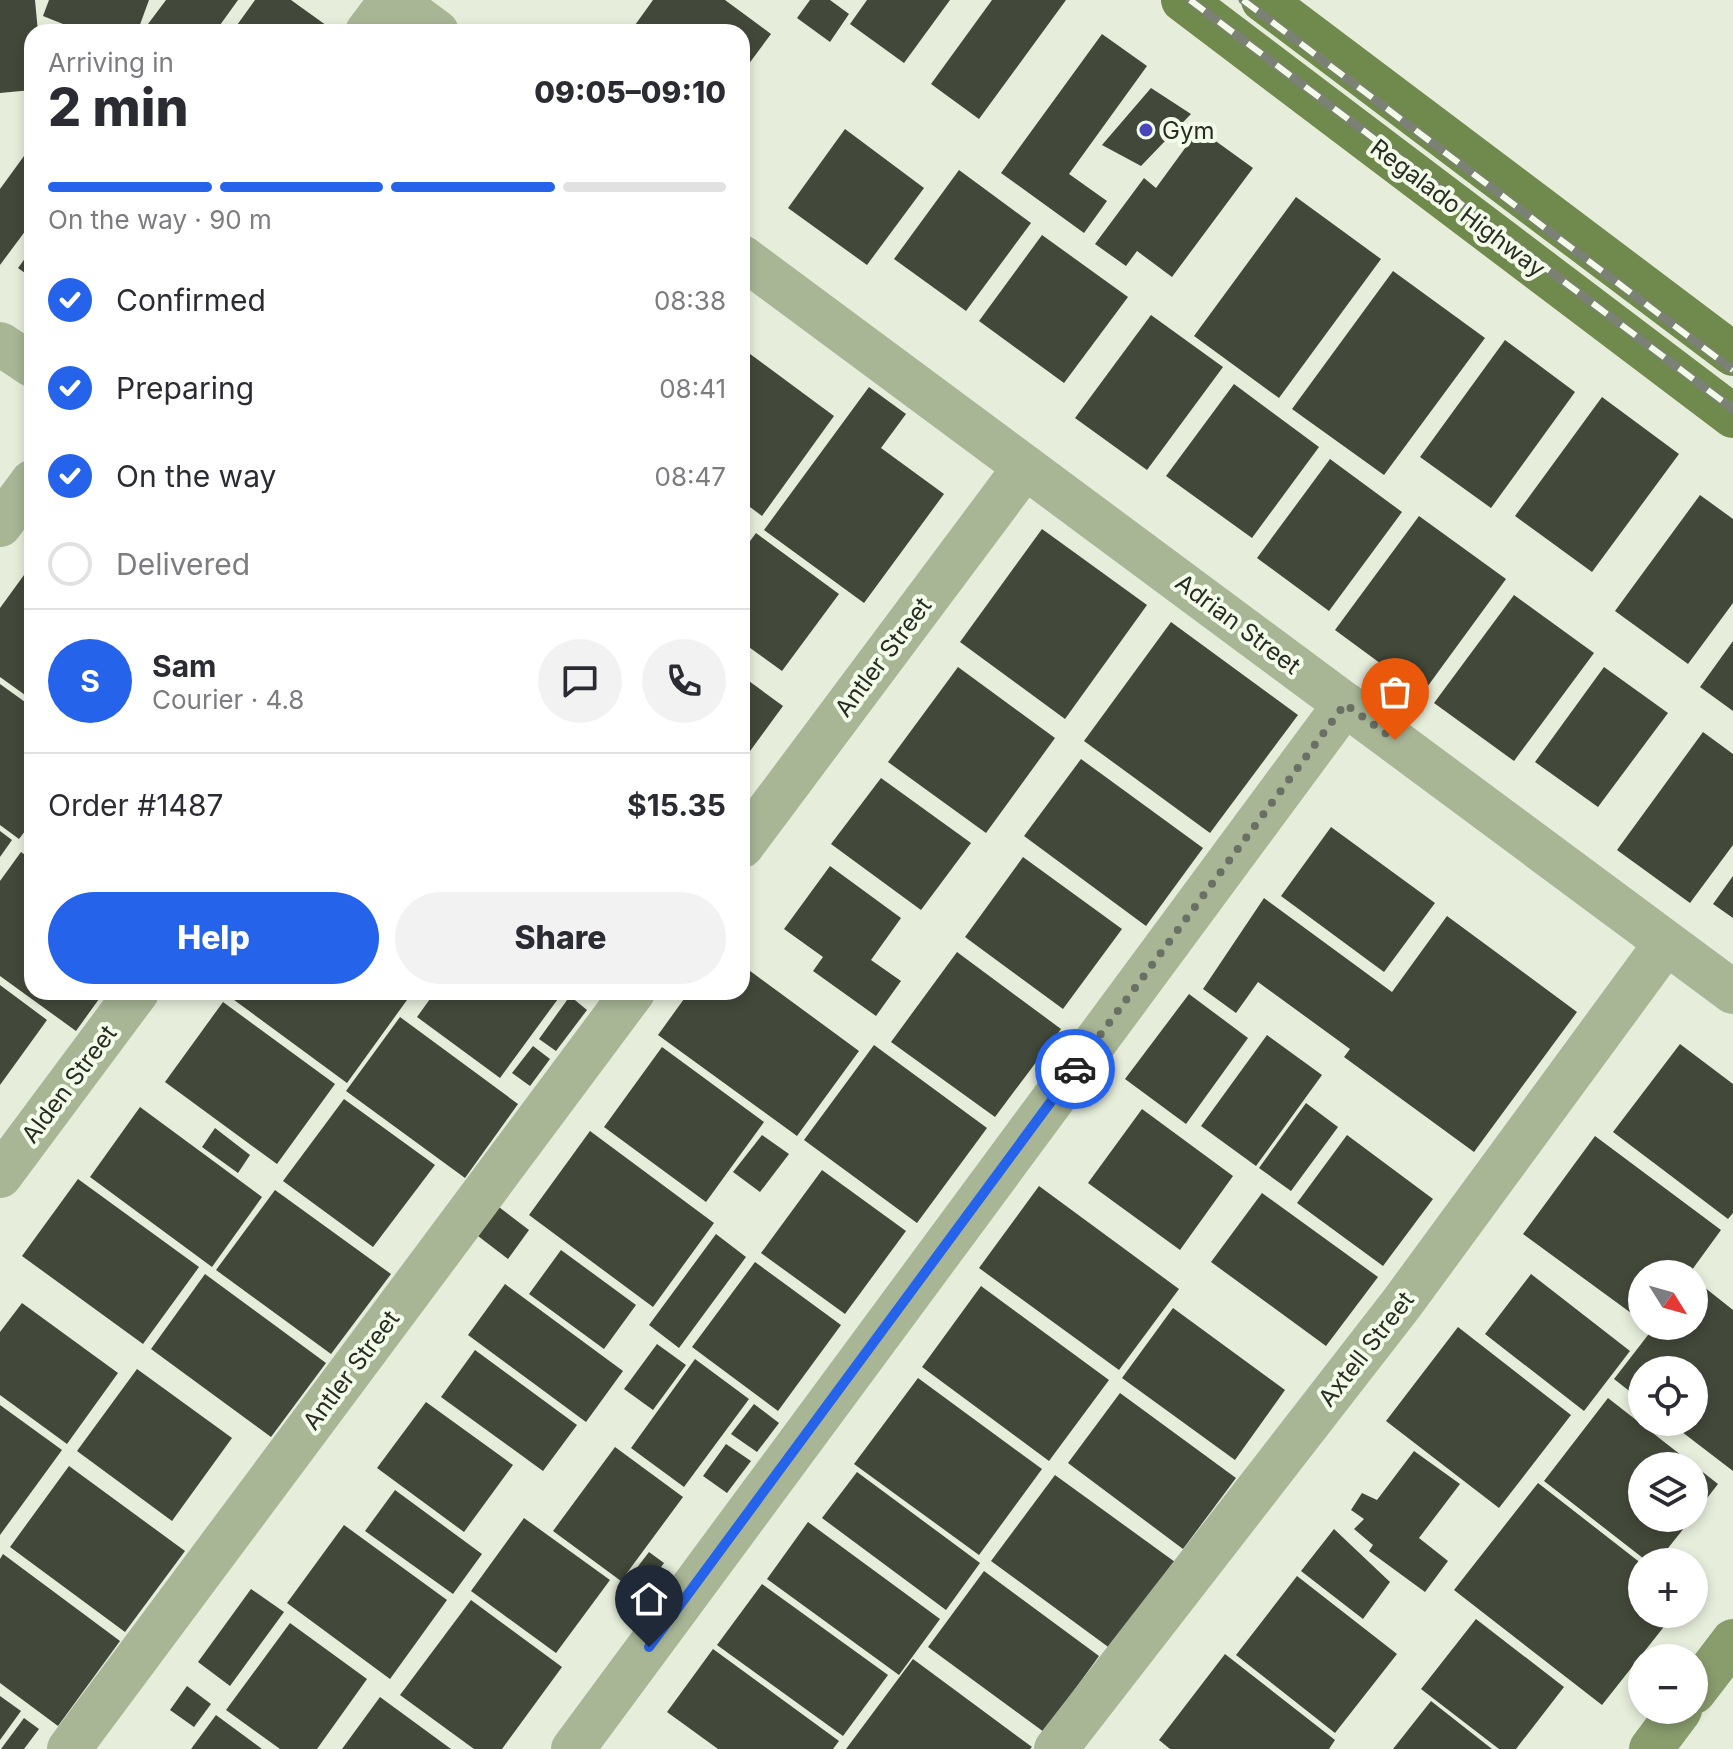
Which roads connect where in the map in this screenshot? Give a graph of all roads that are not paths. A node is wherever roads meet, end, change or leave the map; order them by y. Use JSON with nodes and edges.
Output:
{"nodes":[{"id":1,"x":393,"y":0,"type":"edge"},
{"id":2,"x":1183,"y":0,"type":"edge"},
{"id":3,"x":1263,"y":0,"type":"edge"},
{"id":4,"x":374,"y":24,"type":"edge"},
{"id":5,"x":426,"y":24,"type":"edge"},
{"id":6,"x":750,"y":263,"type":"edge"},
{"id":7,"x":0,"y":344,"type":"edge"},
{"id":8,"x":1733,"y":354,"type":"edge"},
{"id":9,"x":24,"y":360,"type":"edge"},
{"id":10,"x":1733,"y":416,"type":"edge"},
{"id":11,"x":1025,"y":467,"type":"junction"},
{"id":12,"x":24,"y":493,"type":"edge"},
{"id":13,"x":0,"y":525,"type":"edge"},
{"id":14,"x":1345,"y":704,"type":"junction"},
{"id":15,"x":750,"y":835,"type":"edge"},
{"id":16,"x":1666,"y":943,"type":"junction"},
{"id":17,"x":1733,"y":992,"type":"edge"},
{"id":18,"x":131,"y":1000,"type":"edge"},
{"id":19,"x":627,"y":1000,"type":"edge"},
{"id":20,"x":0,"y":1176,"type":"edge"},
{"id":21,"x":1733,"y":1641,"type":"edge"},
{"id":22,"x":1708,"y":1674,"type":"edge"},
{"id":23,"x":1670,"y":1724,"type":"edge"},
{"id":24,"x":69,"y":1749,"type":"edge"},
{"id":25,"x":573,"y":1749,"type":"edge"},
{"id":26,"x":1056,"y":1749,"type":"edge"},
{"id":27,"x":1651,"y":1749,"type":"edge"}],
"edges":[{"from":1,"to":4,"type":"street"},
{"from":1,"to":5,"type":"street"},
{"from":2,"to":10,"type":"main road","name":"Regalado Highway"},
{"from":3,"to":8,"type":"main road","name":"Regalado Highway"},
{"from":6,"to":11,"type":"street","name":"Adrian Street"},
{"from":7,"to":9,"type":"street"},
{"from":11,"to":14,"type":"street","name":"Adrian Street"},
{"from":11,"to":15,"type":"street","name":"Antler Street"},
{"from":12,"to":13,"type":"street"},
{"from":14,"to":16,"type":"street","name":"Adrian Street"},
{"from":14,"to":25,"type":"street"},
{"from":16,"to":17,"type":"street","name":"Adrian Street"},
{"from":16,"to":26,"type":"street","name":"Axtell Street"},
{"from":18,"to":20,"type":"street","name":"Alden Street"},
{"from":19,"to":24,"type":"street","name":"Antler Street"},
{"from":21,"to":22,"type":"street"},
{"from":23,"to":27,"type":"street"}]}
